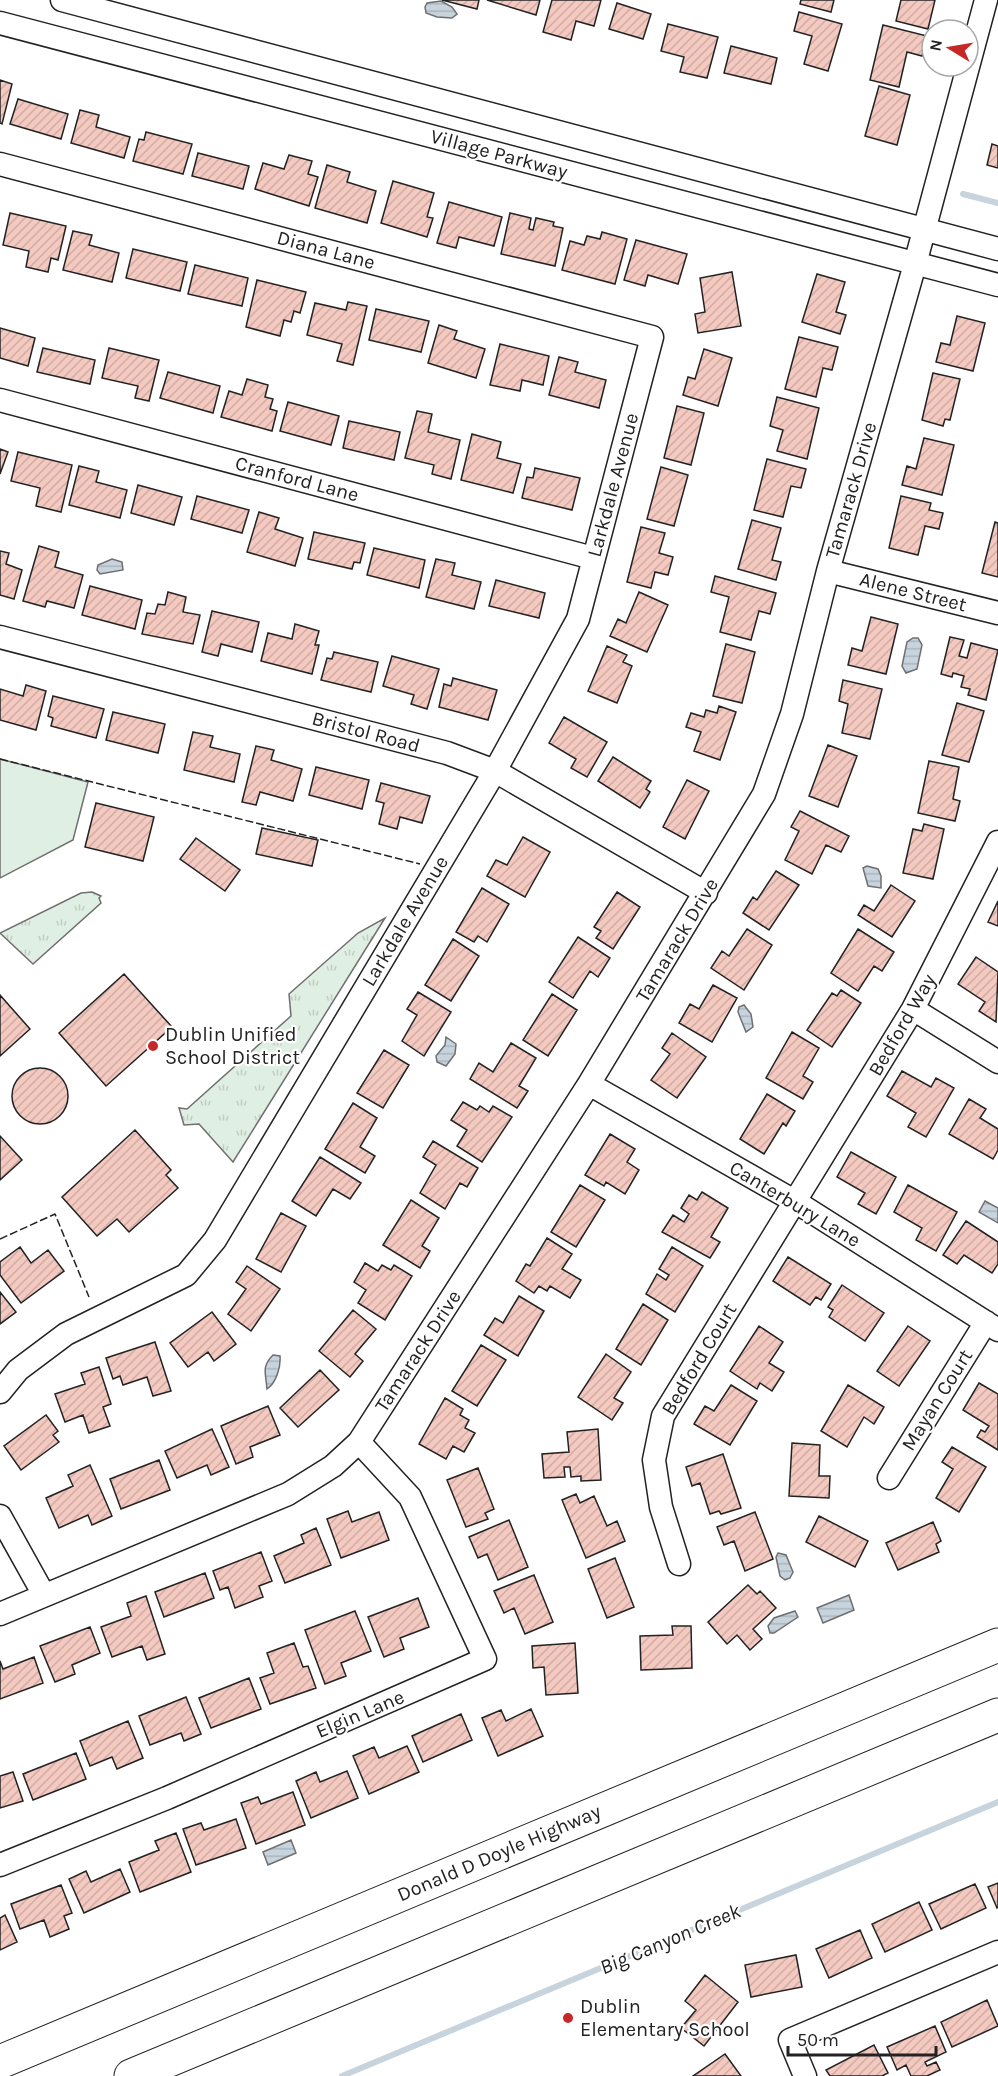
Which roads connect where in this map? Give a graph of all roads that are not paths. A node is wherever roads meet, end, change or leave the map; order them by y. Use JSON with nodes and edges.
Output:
{"nodes":[{"id":1,"x":62,"y":0,"type":"edge"},
{"id":2,"x":986,"y":0,"type":"edge"},
{"id":3,"x":0,"y":23,"type":"edge"},
{"id":4,"x":0,"y":164,"type":"edge"},
{"id":5,"x":924,"y":229,"type":"junction"},
{"id":6,"x":998,"y":249,"type":"edge"},
{"id":7,"x":915,"y":264,"type":"junction"},
{"id":8,"x":998,"y":285,"type":"edge"},
{"id":9,"x":652,"y":337,"type":"joint"},
{"id":10,"x":0,"y":400,"type":"edge"},
{"id":11,"x":593,"y":558,"type":"junction"},
{"id":12,"x":828,"y":571,"type":"junction"},
{"id":13,"x":998,"y":613,"type":"edge"},
{"id":14,"x":0,"y":637,"type":"edge"},
{"id":15,"x":495,"y":771,"type":"junction"},
{"id":16,"x":998,"y":842,"type":"edge"},
{"id":17,"x":706,"y":893,"type":"junction"},
{"id":18,"x":914,"y":1009,"type":"junction"},
{"id":19,"x":998,"y":1062,"type":"edge"},
{"id":20,"x":589,"y":1084,"type":"junction"},
{"id":21,"x":796,"y":1202,"type":"junction"},
{"id":22,"x":992,"y":1326,"type":"edge"},
{"id":23,"x":0,"y":1392,"type":"edge"},
{"id":24,"x":359,"y":1442,"type":"junction"},
{"id":25,"x":889,"y":1478,"type":"dead end"},
{"id":26,"x":0,"y":1516,"type":"edge"},
{"id":27,"x":680,"y":1564,"type":"dead end"},
{"id":28,"x":44,"y":1595,"type":"junction"},
{"id":29,"x":0,"y":1614,"type":"edge"},
{"id":30,"x":998,"y":1645,"type":"edge"},
{"id":31,"x":998,"y":1715,"type":"edge"},
{"id":32,"x":0,"y":1865,"type":"edge"},
{"id":33,"x":998,"y":1952,"type":"edge"},
{"id":34,"x":0,"y":2062,"type":"edge"},
{"id":35,"x":131,"y":2076,"type":"edge"},
{"id":36,"x":805,"y":2076,"type":"edge"}],
"edges":[{"from":1,"to":5,"type":"street","name":"Village Parkway"},
{"from":2,"to":5,"type":"street","name":"Tamarack Drive"},
{"from":3,"to":7,"type":"street","name":"Village Parkway"},
{"from":4,"to":9,"type":"street","name":"Diana Lane"},
{"from":5,"to":6,"type":"street","name":"Village Parkway"},
{"from":5,"to":7,"type":"street","name":"Tamarack Drive"},
{"from":7,"to":8,"type":"street","name":"Village Parkway"},
{"from":7,"to":12,"type":"street","name":"Tamarack Drive"},
{"from":9,"to":11,"type":"street","name":"Larkdale Avenue"},
{"from":10,"to":11,"type":"street","name":"Cranford Lane"},
{"from":11,"to":15,"type":"street","name":"Larkdale Avenue"},
{"from":12,"to":13,"type":"street","name":"Alene Street"},
{"from":12,"to":17,"type":"street","name":"Tamarack Drive"},
{"from":14,"to":15,"type":"street","name":"Bristol Road"},
{"from":15,"to":17,"type":"street","name":"Bristol Road"},
{"from":15,"to":23,"type":"street","name":"Larkdale Avenue"},
{"from":16,"to":18,"type":"street","name":"Bedford Way"},
{"from":17,"to":20,"type":"street","name":"Tamarack Drive"},
{"from":18,"to":19,"type":"street"},
{"from":18,"to":21,"type":"street","name":"Bedford Way"},
{"from":20,"to":21,"type":"street","name":"Canterbury Lane"},
{"from":20,"to":24,"type":"street","name":"Tamarack Drive"},
{"from":21,"to":22,"type":"street","name":"Canterbury Lane"},
{"from":21,"to":27,"type":"street","name":"Bedford Court"},
{"from":22,"to":25,"type":"street","name":"Mayan Court"},
{"from":24,"to":28,"type":"street","name":"Tamarack Drive"},
{"from":24,"to":32,"type":"street","name":"Elgin Lane"},
{"from":26,"to":28,"type":"street"},
{"from":28,"to":29,"type":"street","name":"Tamarack Drive"},
{"from":30,"to":34,"type":"highway","name":"Donald D Doyle Highway"},
{"from":31,"to":35,"type":"highway"},
{"from":33,"to":36,"type":"street"}]}
